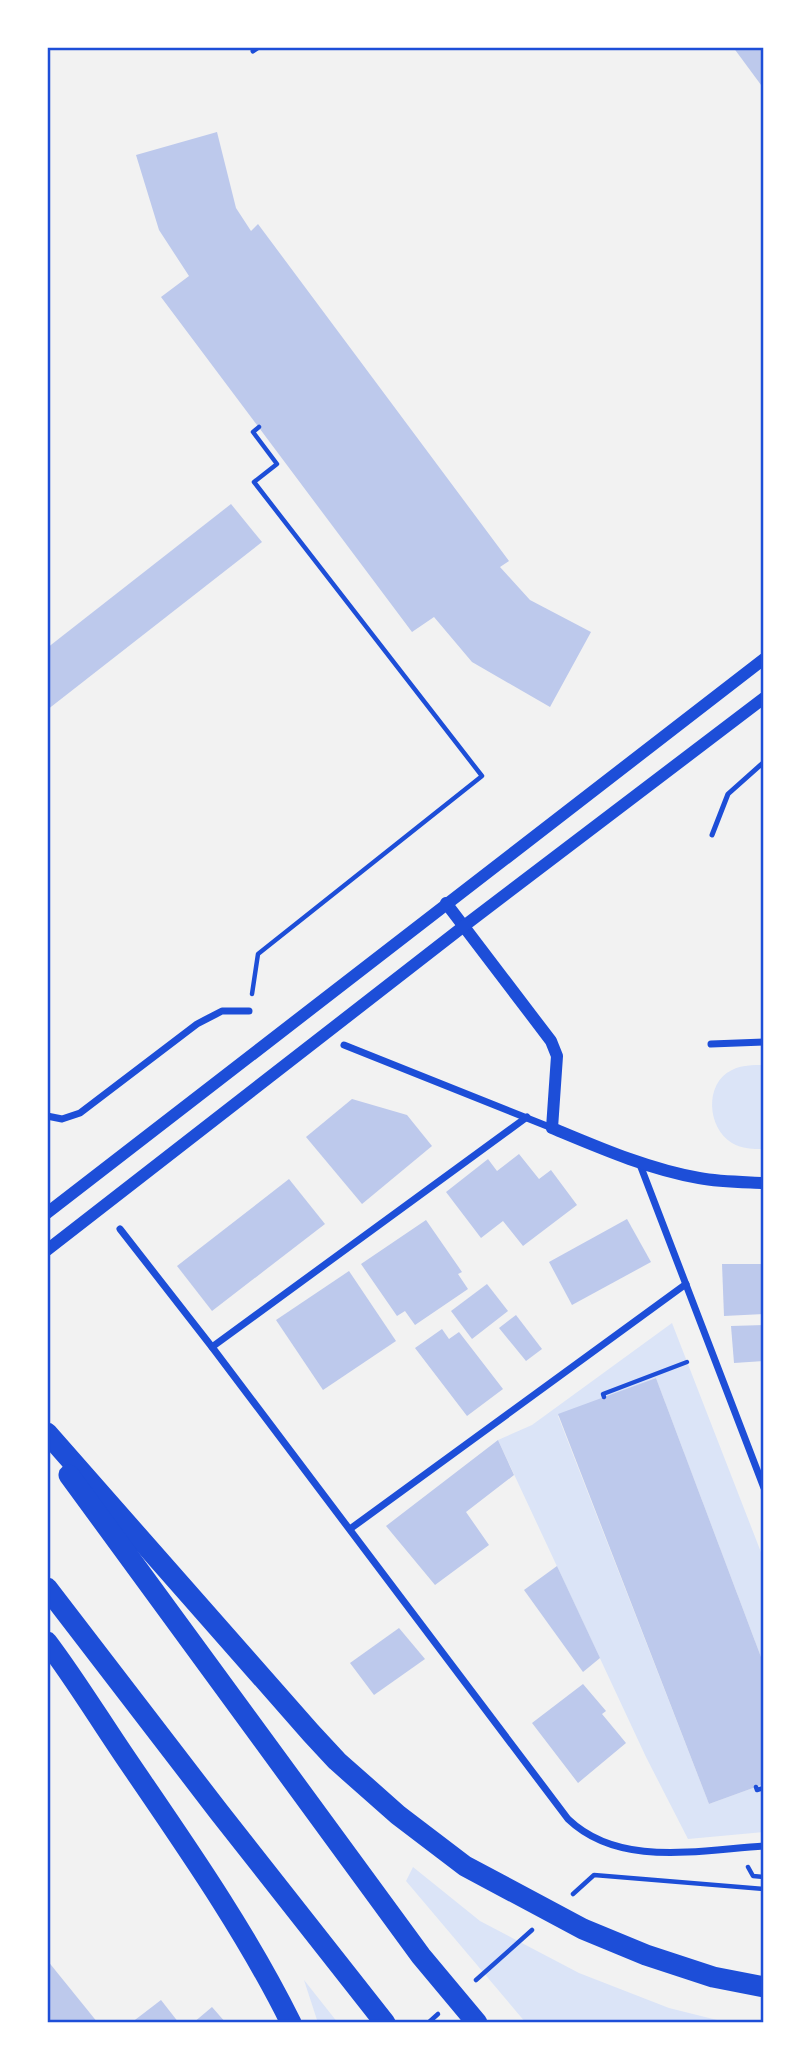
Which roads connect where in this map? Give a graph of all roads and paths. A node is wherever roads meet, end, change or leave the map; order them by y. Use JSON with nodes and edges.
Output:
{"nodes":[{"id":1,"x":259,"y":427,"type":"dead end"},
{"id":2,"x":764,"y":659,"type":"edge"},
{"id":3,"x":764,"y":698,"type":"edge"},
{"id":4,"x":764,"y":762,"type":"edge"},
{"id":5,"x":712,"y":835,"type":"dead end"},
{"id":6,"x":446,"y":903,"type":"junction"},
{"id":7,"x":464,"y":926,"type":"junction"},
{"id":8,"x":249,"y":1011,"type":"joint"},
{"id":9,"x":764,"y":1042,"type":"edge"},
{"id":10,"x":711,"y":1044,"type":"dead end"},
{"id":11,"x":344,"y":1045,"type":"dead end"},
{"id":12,"x":48,"y":1117,"type":"edge"},
{"id":13,"x":527,"y":1117,"type":"junction"},
{"id":14,"x":552,"y":1128,"type":"junction"},
{"id":15,"x":639,"y":1162,"type":"junction"},
{"id":16,"x":764,"y":1183,"type":"edge"},
{"id":17,"x":47,"y":1213,"type":"edge"},
{"id":18,"x":120,"y":1229,"type":"dead end"},
{"id":19,"x":47,"y":1250,"type":"edge"},
{"id":20,"x":685,"y":1284,"type":"junction"},
{"id":21,"x":212,"y":1347,"type":"junction"},
{"id":22,"x":687,"y":1362,"type":"dead end"},
{"id":23,"x":604,"y":1397,"type":"dead end"},
{"id":24,"x":47,"y":1433,"type":"edge"},
{"id":25,"x":47,"y":1446,"type":"edge"},
{"id":26,"x":764,"y":1488,"type":"edge"},
{"id":27,"x":350,"y":1529,"type":"junction"},
{"id":28,"x":47,"y":1588,"type":"edge"},
{"id":29,"x":47,"y":1642,"type":"edge"},
{"id":30,"x":756,"y":1787,"type":"dead end"},
{"id":31,"x":764,"y":1788,"type":"edge"},
{"id":32,"x":764,"y":1846,"type":"edge"},
{"id":33,"x":753,"y":1876,"type":"dead end"},
{"id":34,"x":764,"y":1877,"type":"edge"},
{"id":35,"x":764,"y":1889,"type":"edge"},
{"id":36,"x":563,"y":1903,"type":"dead end"},
{"id":37,"x":542,"y":1921,"type":"dead end"},
{"id":38,"x":470,"y":1986,"type":"dead end"},
{"id":39,"x":764,"y":1987,"type":"edge"},
{"id":40,"x":439,"y":2014,"type":"dead end"},
{"id":41,"x":291,"y":2023,"type":"edge"},
{"id":42,"x":385,"y":2023,"type":"edge"},
{"id":43,"x":428,"y":2023,"type":"edge"},
{"id":44,"x":477,"y":2023,"type":"edge"}],
"edges":[{"from":1,"to":8,"type":"path"},
{"from":2,"to":6,"type":"street"},
{"from":3,"to":7,"type":"street"},
{"from":4,"to":5,"type":"lane"},
{"from":6,"to":7,"type":"street"},
{"from":6,"to":17,"type":"street"},
{"from":7,"to":14,"type":"street"},
{"from":7,"to":19,"type":"street"},
{"from":8,"to":12,"type":"street"},
{"from":9,"to":10,"type":"street"},
{"from":11,"to":13,"type":"street"},
{"from":13,"to":14,"type":"street"},
{"from":13,"to":21,"type":"street"},
{"from":14,"to":15,"type":"street"},
{"from":15,"to":16,"type":"street"},
{"from":15,"to":20,"type":"street"},
{"from":18,"to":21,"type":"street"},
{"from":20,"to":26,"type":"street"},
{"from":20,"to":27,"type":"street"},
{"from":21,"to":27,"type":"street"},
{"from":22,"to":23,"type":"path"},
{"from":24,"to":39,"type":"highway"},
{"from":25,"to":44,"type":"highway"},
{"from":27,"to":32,"type":"street"},
{"from":28,"to":42,"type":"highway"},
{"from":29,"to":41,"type":"highway"},
{"from":30,"to":31,"type":"path"},
{"from":33,"to":34,"type":"path"},
{"from":35,"to":36,"type":"path"},
{"from":37,"to":38,"type":"path"},
{"from":40,"to":43,"type":"path"}]}
